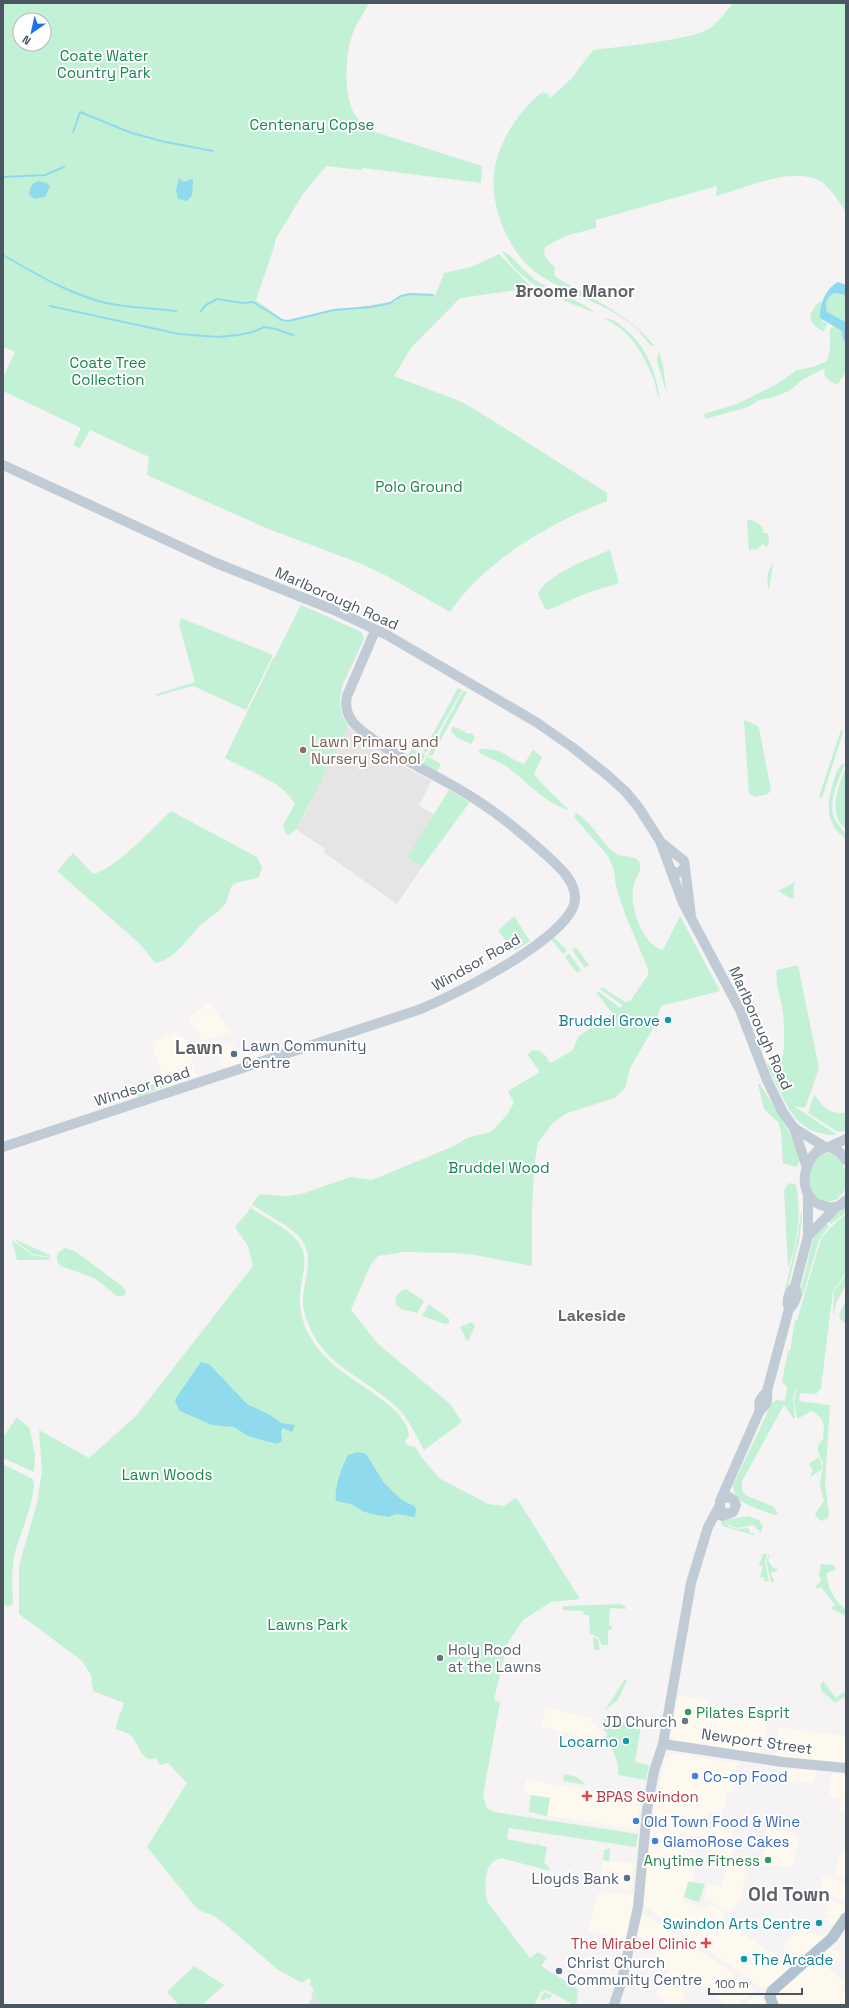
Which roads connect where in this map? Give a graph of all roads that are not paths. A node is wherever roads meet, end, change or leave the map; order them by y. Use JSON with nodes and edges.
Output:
{"nodes":[{"id":1,"x":3,"y":465,"type":"edge"},
{"id":2,"x":375,"y":630,"type":"junction"},
{"id":3,"x":660,"y":841,"type":"junction"},
{"id":4,"x":677,"y":857,"type":"junction"},
{"id":5,"x":685,"y":867,"type":"junction"},
{"id":6,"x":670,"y":868,"type":"junction"},
{"id":7,"x":691,"y":917,"type":"junction"},
{"id":8,"x":794,"y":1128,"type":"junction"},
{"id":9,"x":846,"y":1139,"type":"edge"},
{"id":10,"x":3,"y":1147,"type":"edge"},
{"id":11,"x":827,"y":1147,"type":"junction"},
{"id":12,"x":846,"y":1160,"type":"edge"},
{"id":13,"x":806,"y":1165,"type":"junction"},
{"id":14,"x":808,"y":1194,"type":"junction"},
{"id":15,"x":846,"y":1200,"type":"edge"},
{"id":16,"x":836,"y":1207,"type":"junction"},
{"id":17,"x":808,"y":1236,"type":"junction"},
{"id":18,"x":730,"y":1481,"type":"junction"},
{"id":19,"x":734,"y":1500,"type":"junction"},
{"id":20,"x":722,"y":1507,"type":"junction"},
{"id":21,"x":663,"y":1744,"type":"junction"},
{"id":22,"x":846,"y":1768,"type":"edge"},
{"id":23,"x":846,"y":1918,"type":"edge"},
{"id":24,"x":614,"y":2005,"type":"edge"},
{"id":25,"x":773,"y":2005,"type":"edge"}],
"edges":[{"from":1,"to":2,"type":"main road","name":"Marlborough Road"},
{"from":2,"to":3,"type":"main road","name":"Marlborough Road"},
{"from":2,"to":10,"type":"main road","name":"Windsor Road"},
{"from":3,"to":4,"type":"main road","name":"Marlborough Road"},
{"from":3,"to":6,"type":"main road","name":"Marlborough Road"},
{"from":4,"to":5,"type":"main road"},
{"from":4,"to":6,"type":"main road"},
{"from":5,"to":6,"type":"main road"},
{"from":5,"to":7,"type":"main road","name":"Marlborough Road"},
{"from":6,"to":7,"type":"main road","name":"Marlborough Road"},
{"from":7,"to":8,"type":"main road","name":"Marlborough Road"},
{"from":8,"to":11,"type":"main road","name":"Marlborough Road"},
{"from":8,"to":13,"type":"main road","name":"Marlborough Road"},
{"from":9,"to":11,"type":"main road"},
{"from":11,"to":12,"type":"main road","name":"Marlborough Road"},
{"from":11,"to":13,"type":"main road"},
{"from":13,"to":14,"type":"main road","name":"Marlborough Road"},
{"from":14,"to":16,"type":"main road"},
{"from":14,"to":17,"type":"main road"},
{"from":15,"to":16,"type":"main road"},
{"from":16,"to":17,"type":"main road"},
{"from":17,"to":18,"type":"main road"},
{"from":18,"to":19,"type":"main road"},
{"from":18,"to":20,"type":"main road"},
{"from":19,"to":20,"type":"main road"},
{"from":19,"to":20,"type":"main road"},
{"from":20,"to":21,"type":"main road"},
{"from":21,"to":22,"type":"main road","name":"Newport Street"},
{"from":21,"to":24,"type":"main road"},
{"from":23,"to":25,"type":"main road"}]}
